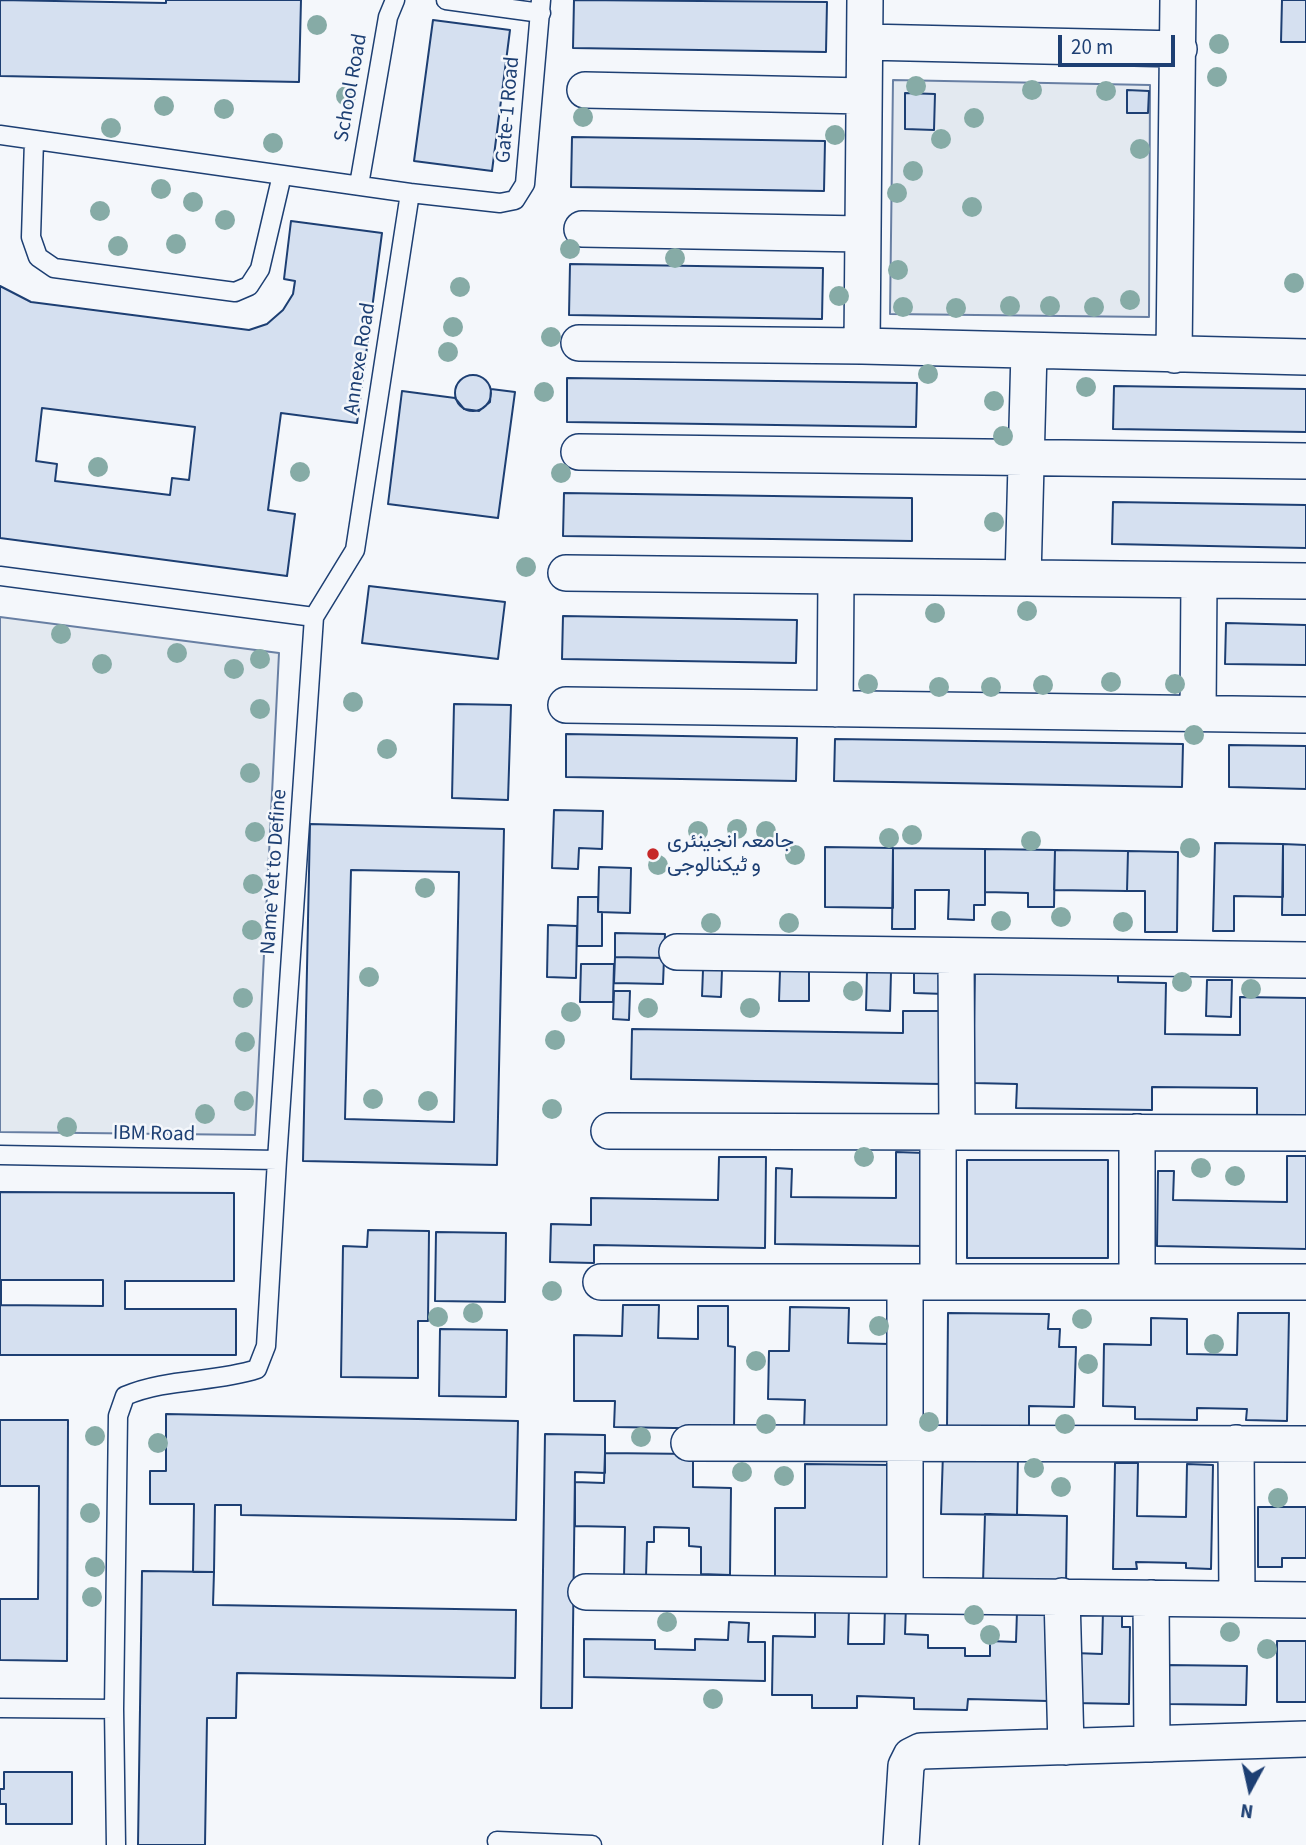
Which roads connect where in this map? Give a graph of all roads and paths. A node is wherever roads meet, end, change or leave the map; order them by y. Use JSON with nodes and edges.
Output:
{"nodes":[{"id":1,"x":395,"y":0,"type":"edge"},
{"id":2,"x":446,"y":0,"type":"edge"},
{"id":3,"x":865,"y":0,"type":"edge"},
{"id":4,"x":1178,"y":0,"type":"edge"},
{"id":5,"x":541,"y":7,"type":"edge"},
{"id":6,"x":865,"y":42,"type":"junction"},
{"id":7,"x":1179,"y":49,"type":"junction"},
{"id":8,"x":585,"y":90,"type":"dead end"},
{"id":9,"x":864,"y":96,"type":"junction"},
{"id":10,"x":0,"y":135,"type":"edge"},
{"id":11,"x":34,"y":141,"type":"junction"},
{"id":12,"x":282,"y":175,"type":"junction"},
{"id":13,"x":359,"y":185,"type":"junction"},
{"id":14,"x":410,"y":193,"type":"junction"},
{"id":15,"x":582,"y":229,"type":"dead end"},
{"id":16,"x":862,"y":234,"type":"junction"},
{"id":17,"x":579,"y":342,"type":"dead end"},
{"id":18,"x":862,"y":346,"type":"junction"},
{"id":19,"x":1029,"y":351,"type":"junction"},
{"id":20,"x":1174,"y":355,"type":"junction"},
{"id":21,"x":1306,"y":357,"type":"edge"},
{"id":22,"x":579,"y":452,"type":"dead end"},
{"id":23,"x":1026,"y":457,"type":"junction"},
{"id":24,"x":1306,"y":461,"type":"edge"},
{"id":25,"x":566,"y":573,"type":"dead end"},
{"id":26,"x":0,"y":576,"type":"edge"},
{"id":27,"x":836,"y":576,"type":"junction"},
{"id":28,"x":1023,"y":578,"type":"junction"},
{"id":29,"x":1199,"y":580,"type":"junction"},
{"id":30,"x":1306,"y":581,"type":"edge"},
{"id":31,"x":314,"y":617,"type":"junction"},
{"id":32,"x":566,"y":705,"type":"dead end"},
{"id":33,"x":835,"y":709,"type":"junction"},
{"id":34,"x":1198,"y":713,"type":"junction"},
{"id":35,"x":1306,"y":715,"type":"edge"},
{"id":36,"x":677,"y":952,"type":"dead end"},
{"id":37,"x":956,"y":956,"type":"junction"},
{"id":38,"x":1306,"y":960,"type":"edge"},
{"id":39,"x":609,"y":1131,"type":"dead end"},
{"id":40,"x":948,"y":1132,"type":"junction"},
{"id":41,"x":1137,"y":1132,"type":"junction"},
{"id":42,"x":1306,"y":1133,"type":"edge"},
{"id":43,"x":0,"y":1155,"type":"edge"},
{"id":44,"x":277,"y":1160,"type":"junction"},
{"id":45,"x":601,"y":1282,"type":"dead end"},
{"id":46,"x":921,"y":1282,"type":"junction"},
{"id":47,"x":1137,"y":1282,"type":"junction"},
{"id":48,"x":1306,"y":1282,"type":"edge"},
{"id":49,"x":689,"y":1443,"type":"dead end"},
{"id":50,"x":1236,"y":1443,"type":"junction"},
{"id":51,"x":906,"y":1444,"type":"junction"},
{"id":52,"x":1306,"y":1444,"type":"edge"},
{"id":53,"x":586,"y":1592,"type":"dead end"},
{"id":54,"x":905,"y":1594,"type":"junction"},
{"id":55,"x":1062,"y":1596,"type":"junction"},
{"id":56,"x":1151,"y":1598,"type":"junction"},
{"id":57,"x":1237,"y":1598,"type":"junction"},
{"id":58,"x":1306,"y":1600,"type":"edge"},
{"id":59,"x":0,"y":1708,"type":"edge"},
{"id":60,"x":114,"y":1709,"type":"junction"},
{"id":61,"x":1306,"y":1739,"type":"edge"},
{"id":62,"x":1152,"y":1744,"type":"junction"},
{"id":63,"x":1066,"y":1746,"type":"junction"},
{"id":64,"x":497,"y":1841,"type":"dead end"},
{"id":65,"x":116,"y":1845,"type":"edge"},
{"id":66,"x":592,"y":1845,"type":"edge"},
{"id":67,"x":901,"y":1845,"type":"edge"}],
"edges":[{"from":1,"to":13,"type":"lane","name":"School Road"},
{"from":2,"to":5,"type":"lane"},
{"from":3,"to":6,"type":"street"},
{"from":4,"to":7,"type":"street"},
{"from":5,"to":14,"type":"lane","name":"Gate-1 Road"},
{"from":6,"to":7,"type":"street"},
{"from":6,"to":9,"type":"street"},
{"from":7,"to":20,"type":"street"},
{"from":8,"to":9,"type":"street"},
{"from":9,"to":16,"type":"street"},
{"from":10,"to":11,"type":"lane"},
{"from":11,"to":12,"type":"lane"},
{"from":11,"to":12,"type":"lane"},
{"from":12,"to":13,"type":"lane"},
{"from":13,"to":14,"type":"lane"},
{"from":14,"to":31,"type":"lane","name":"Annexe Road"},
{"from":15,"to":16,"type":"street"},
{"from":16,"to":18,"type":"street"},
{"from":17,"to":18,"type":"street"},
{"from":18,"to":19,"type":"street"},
{"from":19,"to":20,"type":"street"},
{"from":19,"to":23,"type":"street"},
{"from":20,"to":21,"type":"street"},
{"from":22,"to":23,"type":"street"},
{"from":23,"to":24,"type":"street"},
{"from":23,"to":28,"type":"street"},
{"from":25,"to":27,"type":"street"},
{"from":26,"to":31,"type":"lane"},
{"from":27,"to":28,"type":"street"},
{"from":27,"to":33,"type":"street"},
{"from":28,"to":29,"type":"street"},
{"from":29,"to":30,"type":"street"},
{"from":29,"to":34,"type":"street"},
{"from":31,"to":44,"type":"lane","name":"Name Yet to Define"},
{"from":32,"to":33,"type":"street"},
{"from":33,"to":34,"type":"street"},
{"from":34,"to":35,"type":"street"},
{"from":36,"to":37,"type":"street"},
{"from":37,"to":38,"type":"street"},
{"from":37,"to":40,"type":"street"},
{"from":39,"to":40,"type":"street"},
{"from":40,"to":41,"type":"street"},
{"from":40,"to":46,"type":"street"},
{"from":41,"to":42,"type":"street"},
{"from":41,"to":47,"type":"street"},
{"from":43,"to":44,"type":"lane","name":"IBM Road"},
{"from":44,"to":60,"type":"lane"},
{"from":45,"to":46,"type":"street"},
{"from":46,"to":47,"type":"street"},
{"from":46,"to":51,"type":"street"},
{"from":47,"to":48,"type":"street"},
{"from":49,"to":51,"type":"street"},
{"from":50,"to":51,"type":"street"},
{"from":50,"to":52,"type":"street"},
{"from":50,"to":57,"type":"street"},
{"from":51,"to":54,"type":"street"},
{"from":53,"to":54,"type":"street"},
{"from":54,"to":55,"type":"street"},
{"from":55,"to":56,"type":"street"},
{"from":55,"to":63,"type":"street"},
{"from":56,"to":57,"type":"street"},
{"from":56,"to":62,"type":"street"},
{"from":57,"to":58,"type":"street"},
{"from":59,"to":60,"type":"lane"},
{"from":60,"to":65,"type":"lane"},
{"from":61,"to":62,"type":"street"},
{"from":62,"to":63,"type":"street"},
{"from":63,"to":67,"type":"street"},
{"from":64,"to":66,"type":"lane"}]}
